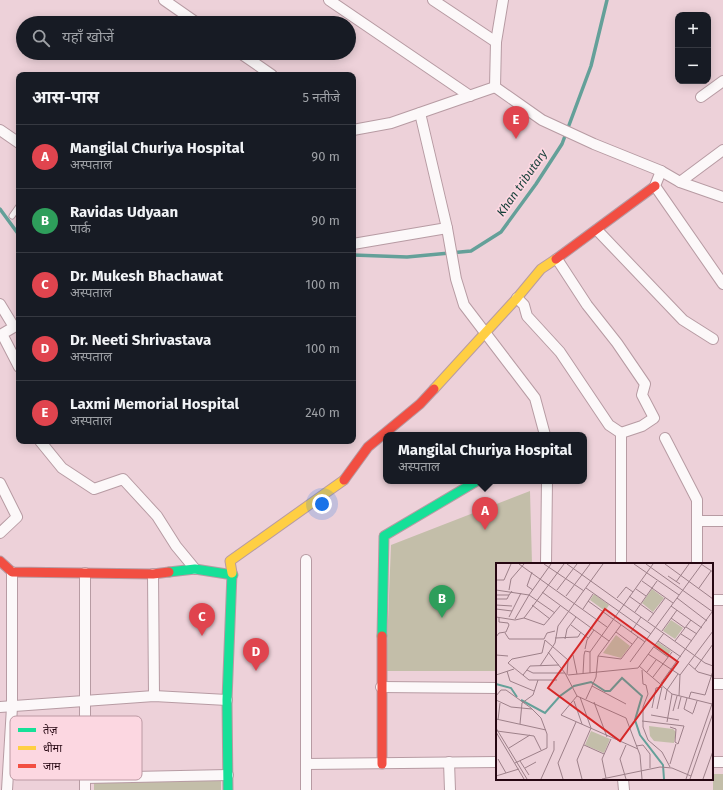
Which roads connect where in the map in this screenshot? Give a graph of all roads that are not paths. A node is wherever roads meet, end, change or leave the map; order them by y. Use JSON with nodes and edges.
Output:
{"nodes":[{"id":1,"x":164,"y":0,"type":"edge"},
{"id":2,"x":329,"y":0,"type":"edge"},
{"id":3,"x":433,"y":0,"type":"edge"},
{"id":4,"x":503,"y":0,"type":"edge"},
{"id":5,"x":187,"y":16,"type":"edge"},
{"id":6,"x":352,"y":16,"type":"edge"},
{"id":7,"x":356,"y":18,"type":"edge"},
{"id":8,"x":496,"y":42,"type":"junction"},
{"id":9,"x":250,"y":60,"type":"edge"},
{"id":10,"x":268,"y":72,"type":"edge"},
{"id":11,"x":723,"y":81,"type":"edge"},
{"id":12,"x":495,"y":87,"type":"junction"},
{"id":13,"x":470,"y":96,"type":"junction"},
{"id":14,"x":701,"y":97,"type":"dead end"},
{"id":15,"x":420,"y":113,"type":"junction"},
{"id":16,"x":356,"y":129,"type":"edge"},
{"id":17,"x":0,"y":130,"type":"edge"},
{"id":18,"x":16,"y":141,"type":"edge"},
{"id":19,"x":723,"y":150,"type":"edge"},
{"id":20,"x":660,"y":171,"type":"junction"},
{"id":21,"x":680,"y":182,"type":"junction"},
{"id":22,"x":655,"y":186,"type":"junction"},
{"id":23,"x":723,"y":197,"type":"edge"},
{"id":24,"x":16,"y":210,"type":"edge"},
{"id":25,"x":12,"y":216,"type":"dead end"},
{"id":26,"x":597,"y":230,"type":"junction"},
{"id":27,"x":448,"y":232,"type":"junction"},
{"id":28,"x":356,"y":244,"type":"edge"},
{"id":29,"x":556,"y":259,"type":"junction"},
{"id":30,"x":723,"y":284,"type":"edge"},
{"id":31,"x":517,"y":298,"type":"junction"},
{"id":32,"x":0,"y":304,"type":"edge"},
{"id":33,"x":485,"y":333,"type":"junction"},
{"id":34,"x":713,"y":339,"type":"dead end"},
{"id":35,"x":16,"y":361,"type":"edge"},
{"id":36,"x":386,"y":432,"type":"edge"},
{"id":37,"x":544,"y":432,"type":"edge"},
{"id":38,"x":621,"y":433,"type":"junction"},
{"id":39,"x":383,"y":435,"type":"edge"},
{"id":40,"x":665,"y":438,"type":"dead end"},
{"id":41,"x":42,"y":444,"type":"edge"},
{"id":42,"x":0,"y":483,"type":"edge"},
{"id":43,"x":472,"y":484,"type":"edge"},
{"id":44,"x":547,"y":484,"type":"edge"},
{"id":45,"x":697,"y":521,"type":"junction"},
{"id":46,"x":723,"y":521,"type":"edge"},
{"id":47,"x":0,"y":533,"type":"edge"},
{"id":48,"x":306,"y":560,"type":"dead end"},
{"id":49,"x":0,"y":561,"type":"edge"},
{"id":50,"x":546,"y":563,"type":"edge"},
{"id":51,"x":621,"y":563,"type":"edge"},
{"id":52,"x":697,"y":563,"type":"edge"},
{"id":53,"x":195,"y":568,"type":"junction"},
{"id":54,"x":12,"y":572,"type":"junction"},
{"id":55,"x":85,"y":573,"type":"junction"},
{"id":56,"x":153,"y":574,"type":"junction"},
{"id":57,"x":233,"y":575,"type":"junction"},
{"id":58,"x":381,"y":687,"type":"junction"},
{"id":59,"x":496,"y":688,"type":"edge"},
{"id":60,"x":154,"y":696,"type":"junction"},
{"id":61,"x":84,"y":700,"type":"junction"},
{"id":62,"x":227,"y":700,"type":"junction"},
{"id":63,"x":0,"y":707,"type":"edge"},
{"id":64,"x":12,"y":707,"type":"junction"},
{"id":65,"x":11,"y":716,"type":"edge"},
{"id":66,"x":84,"y":716,"type":"edge"},
{"id":67,"x":10,"y":740,"type":"edge"},
{"id":68,"x":449,"y":762,"type":"junction"},
{"id":69,"x":496,"y":762,"type":"edge"},
{"id":70,"x":306,"y":764,"type":"junction"},
{"id":71,"x":382,"y":764,"type":"junction"},
{"id":72,"x":228,"y":775,"type":"junction"},
{"id":73,"x":142,"y":777,"type":"edge"},
{"id":74,"x":7,"y":790,"type":"edge"},
{"id":75,"x":228,"y":790,"type":"edge"},
{"id":76,"x":306,"y":790,"type":"edge"},
{"id":77,"x":450,"y":790,"type":"edge"}],
"edges":[{"from":1,"to":5,"type":"street"},
{"from":2,"to":6,"type":"street"},
{"from":3,"to":8,"type":"street"},
{"from":4,"to":8,"type":"street"},
{"from":7,"to":13,"type":"street"},
{"from":8,"to":12,"type":"street"},
{"from":9,"to":10,"type":"street"},
{"from":11,"to":14,"type":"street"},
{"from":12,"to":13,"type":"street"},
{"from":12,"to":20,"type":"street"},
{"from":13,"to":15,"type":"street"},
{"from":15,"to":16,"type":"street"},
{"from":15,"to":27,"type":"street"},
{"from":17,"to":18,"type":"street"},
{"from":19,"to":21,"type":"street"},
{"from":20,"to":21,"type":"street"},
{"from":20,"to":22,"type":"street"},
{"from":21,"to":23,"type":"street"},
{"from":22,"to":26,"type":"street"},
{"from":22,"to":30,"type":"street"},
{"from":24,"to":25,"type":"lane"},
{"from":26,"to":29,"type":"street"},
{"from":26,"to":34,"type":"street"},
{"from":27,"to":28,"type":"street"},
{"from":27,"to":33,"type":"street"},
{"from":29,"to":31,"type":"street"},
{"from":29,"to":38,"type":"street"},
{"from":31,"to":33,"type":"street"},
{"from":31,"to":38,"type":"street"},
{"from":32,"to":35,"type":"street"},
{"from":33,"to":36,"type":"street"},
{"from":33,"to":37,"type":"street"},
{"from":38,"to":51,"type":"street"},
{"from":39,"to":57,"type":"street"},
{"from":40,"to":45,"type":"street"},
{"from":41,"to":53,"type":"street"},
{"from":42,"to":47,"type":"street"},
{"from":43,"to":58,"type":"street"},
{"from":44,"to":50,"type":"street"},
{"from":45,"to":46,"type":"street"},
{"from":45,"to":52,"type":"street"},
{"from":48,"to":70,"type":"street"},
{"from":49,"to":54,"type":"street"},
{"from":53,"to":56,"type":"street"},
{"from":53,"to":57,"type":"street"},
{"from":54,"to":55,"type":"street"},
{"from":54,"to":64,"type":"street"},
{"from":55,"to":56,"type":"street"},
{"from":55,"to":61,"type":"street"},
{"from":56,"to":60,"type":"street"},
{"from":57,"to":62,"type":"street"},
{"from":58,"to":59,"type":"street"},
{"from":58,"to":71,"type":"street"},
{"from":60,"to":61,"type":"street"},
{"from":60,"to":62,"type":"street"},
{"from":61,"to":64,"type":"street"},
{"from":61,"to":66,"type":"street"},
{"from":62,"to":72,"type":"street"},
{"from":63,"to":64,"type":"street"},
{"from":64,"to":65,"type":"street"},
{"from":67,"to":74,"type":"street"},
{"from":68,"to":69,"type":"street"},
{"from":68,"to":71,"type":"street"},
{"from":68,"to":77,"type":"street"},
{"from":70,"to":71,"type":"street"},
{"from":70,"to":76,"type":"street"},
{"from":72,"to":73,"type":"street"},
{"from":72,"to":75,"type":"street"}]}
